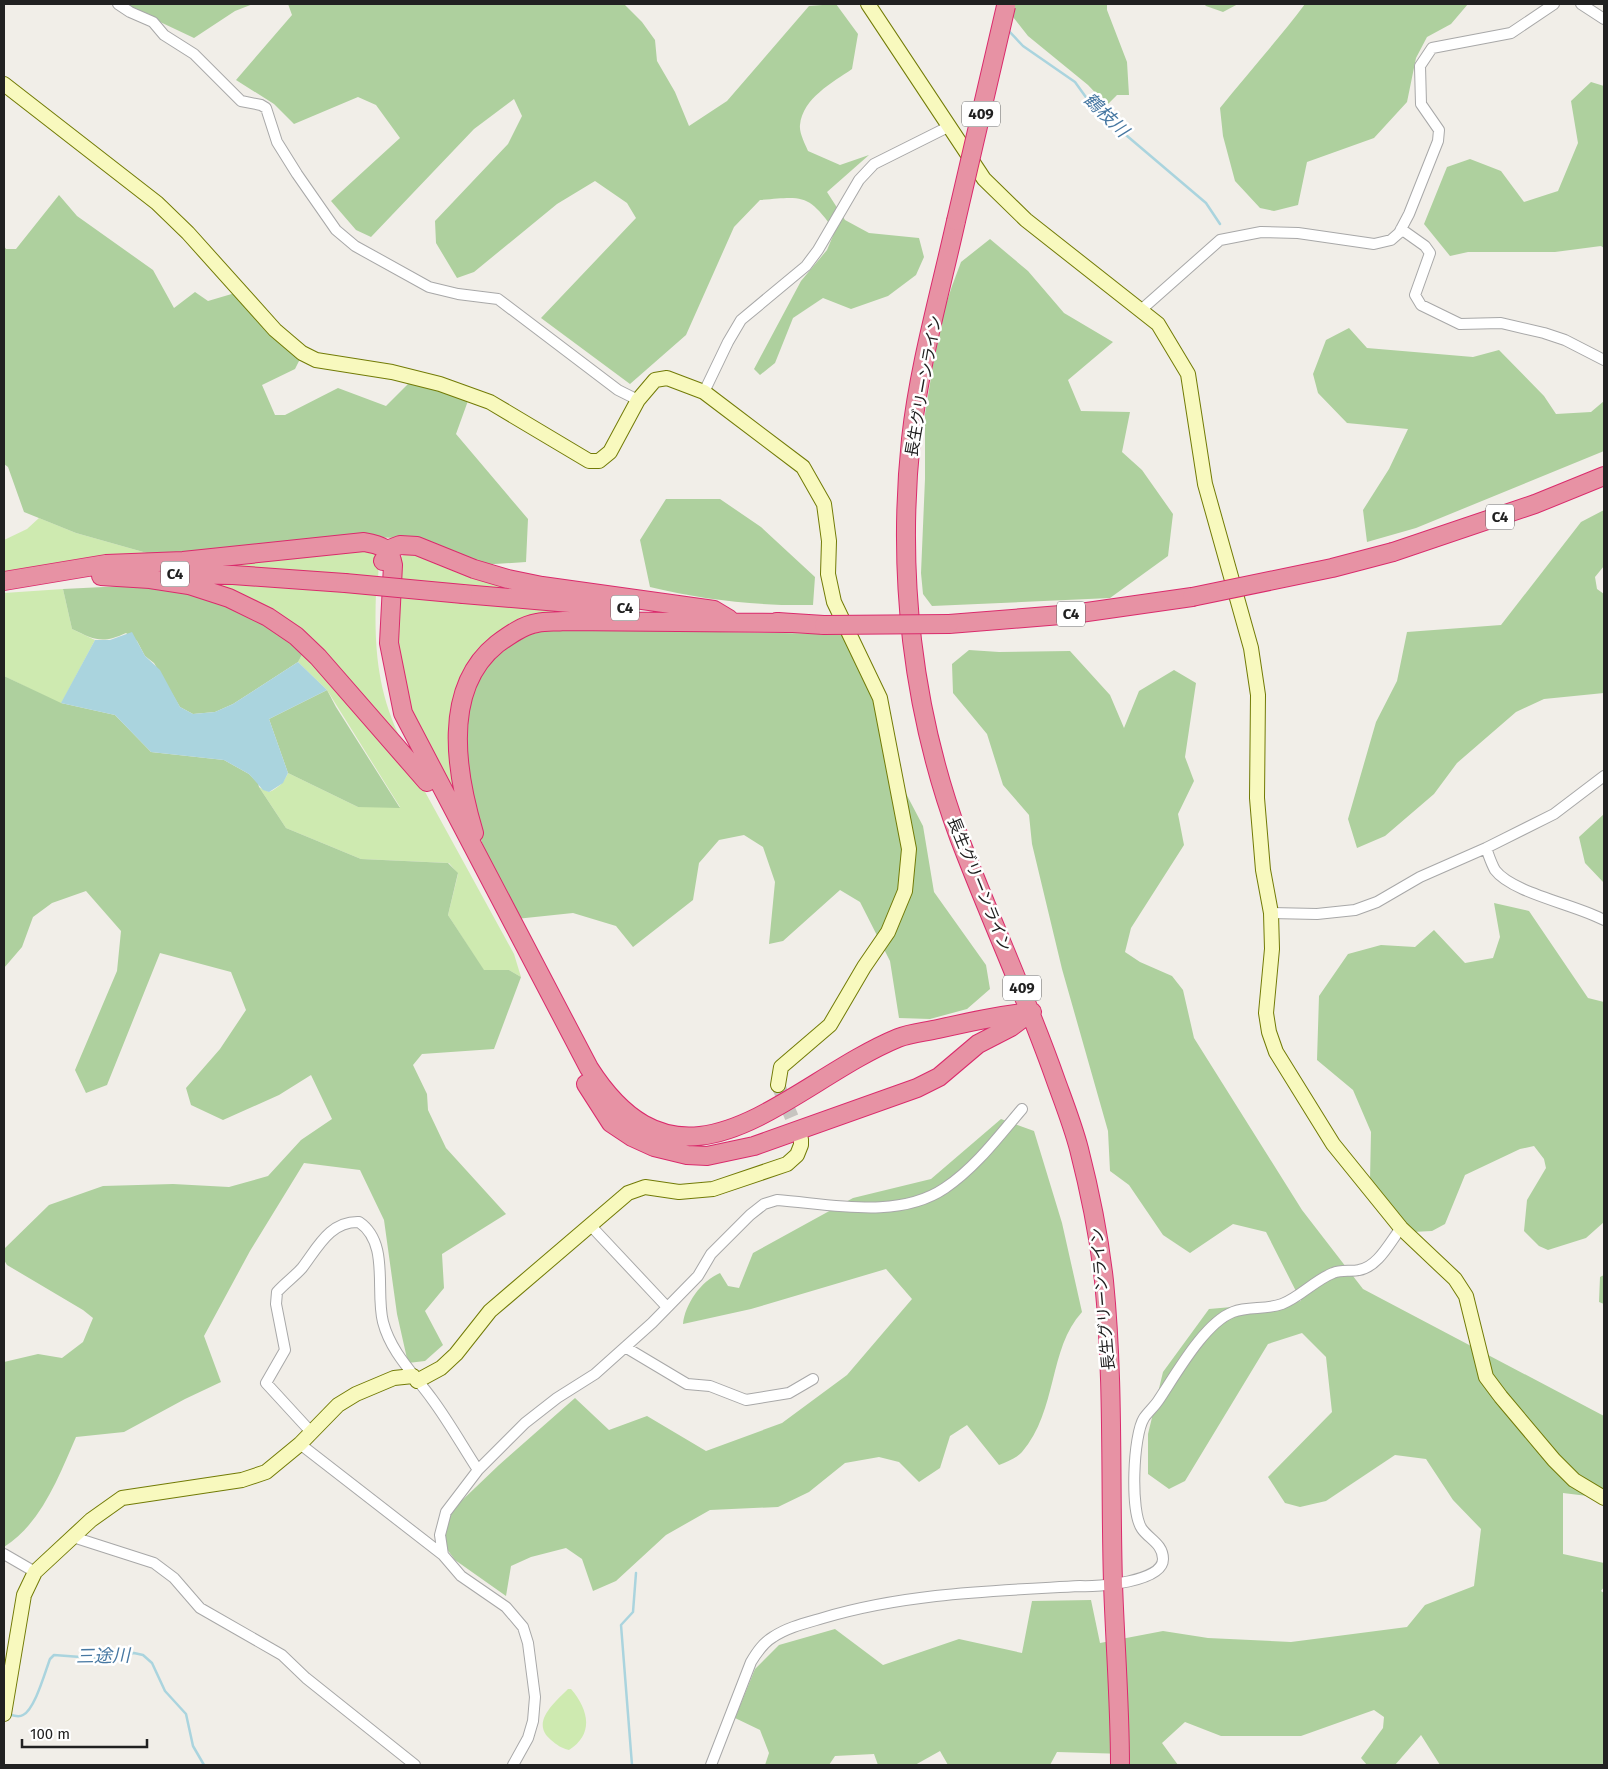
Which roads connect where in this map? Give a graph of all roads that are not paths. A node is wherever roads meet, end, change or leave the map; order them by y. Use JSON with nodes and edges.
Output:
{"nodes":[{"id":1,"x":118,"y":4,"type":"edge"},
{"id":2,"x":868,"y":4,"type":"edge"},
{"id":3,"x":1554,"y":4,"type":"edge"},
{"id":4,"x":1581,"y":4,"type":"edge"},
{"id":5,"x":1006,"y":5,"type":"edge"},
{"id":6,"x":1604,"y":19,"type":"edge"},
{"id":7,"x":4,"y":84,"type":"edge"},
{"id":8,"x":948,"y":127,"type":"junction"},
{"id":9,"x":1401,"y":229,"type":"junction"},
{"id":10,"x":1141,"y":310,"type":"junction"},
{"id":11,"x":1604,"y":360,"type":"edge"},
{"id":12,"x":704,"y":392,"type":"junction"},
{"id":13,"x":638,"y":400,"type":"junction"},
{"id":14,"x":1604,"y":476,"type":"edge"},
{"id":15,"x":388,"y":553,"type":"junction"},
{"id":16,"x":101,"y":576,"type":"junction"},
{"id":17,"x":4,"y":582,"type":"edge"},
{"id":18,"x":729,"y":619,"type":"junction"},
{"id":19,"x":788,"y":623,"type":"junction"},
{"id":20,"x":1604,"y":776,"type":"edge"},
{"id":21,"x":427,"y":782,"type":"junction"},
{"id":22,"x":1486,"y":848,"type":"junction"},
{"id":23,"x":485,"y":870,"type":"junction"},
{"id":24,"x":1271,"y":913,"type":"junction"},
{"id":25,"x":1604,"y":920,"type":"edge"},
{"id":26,"x":1032,"y":1012,"type":"junction"},
{"id":27,"x":778,"y":1085,"type":"tunnel mouth"},
{"id":28,"x":1022,"y":1109,"type":"dead end"},
{"id":29,"x":801,"y":1138,"type":"dead end"},
{"id":30,"x":591,"y":1226,"type":"junction"},
{"id":31,"x":1400,"y":1228,"type":"junction"},
{"id":32,"x":668,"y":1307,"type":"junction"},
{"id":33,"x":625,"y":1347,"type":"junction"},
{"id":34,"x":415,"y":1378,"type":"junction"},
{"id":35,"x":813,"y":1379,"type":"dead end"},
{"id":36,"x":311,"y":1432,"type":"junction"},
{"id":37,"x":300,"y":1444,"type":"junction"},
{"id":38,"x":478,"y":1470,"type":"junction"},
{"id":39,"x":1604,"y":1498,"type":"edge"},
{"id":40,"x":73,"y":1537,"type":"junction"},
{"id":41,"x":4,"y":1554,"type":"edge"},
{"id":42,"x":443,"y":1555,"type":"junction"},
{"id":43,"x":35,"y":1572,"type":"junction"},
{"id":44,"x":1113,"y":1584,"type":"junction"},
{"id":45,"x":4,"y":1714,"type":"edge"},
{"id":46,"x":415,"y":1765,"type":"edge"},
{"id":47,"x":513,"y":1765,"type":"edge"},
{"id":48,"x":711,"y":1765,"type":"edge"},
{"id":49,"x":1120,"y":1765,"type":"edge"}],
"edges":[{"from":1,"to":13,"type":"street"},
{"from":2,"to":8,"type":"street"},
{"from":3,"to":9,"type":"street"},
{"from":4,"to":6,"type":"street"},
{"from":5,"to":26,"type":"highway","name":"長生グリーンライン","number":"409","bridge":true},
{"from":7,"to":13,"type":"street"},
{"from":8,"to":10,"type":"street"},
{"from":8,"to":12,"type":"street"},
{"from":9,"to":10,"type":"street"},
{"from":9,"to":11,"type":"street"},
{"from":10,"to":24,"type":"street"},
{"from":12,"to":13,"type":"street"},
{"from":12,"to":27,"type":"street"},
{"from":14,"to":19,"type":"highway","number":"C4","bridge":true},
{"from":15,"to":17,"type":"highway"},
{"from":15,"to":18,"type":"highway"},
{"from":15,"to":21,"type":"highway"},
{"from":15,"to":23,"type":"highway"},
{"from":16,"to":17,"type":"highway","number":"C4"},
{"from":16,"to":18,"type":"highway","number":"C4","bridge":true},
{"from":16,"to":21,"type":"highway"},
{"from":18,"to":19,"type":"highway","number":"C4"},
{"from":19,"to":23,"type":"highway"},
{"from":20,"to":22,"type":"street"},
{"from":21,"to":26,"type":"highway"},
{"from":22,"to":24,"type":"street"},
{"from":22,"to":25,"type":"street"},
{"from":23,"to":26,"type":"highway"},
{"from":24,"to":31,"type":"street"},
{"from":26,"to":44,"type":"highway","name":"長生グリーンライン","number":"409"},
{"from":28,"to":32,"type":"street"},
{"from":29,"to":30,"type":"street"},
{"from":30,"to":32,"type":"street"},
{"from":30,"to":34,"type":"street"},
{"from":31,"to":39,"type":"street"},
{"from":31,"to":44,"type":"street"},
{"from":32,"to":33,"type":"street"},
{"from":33,"to":35,"type":"street"},
{"from":33,"to":38,"type":"street"},
{"from":34,"to":36,"type":"street"},
{"from":34,"to":36,"type":"street"},
{"from":34,"to":38,"type":"street"},
{"from":36,"to":37,"type":"street"},
{"from":37,"to":40,"type":"street"},
{"from":37,"to":42,"type":"street"},
{"from":38,"to":42,"type":"street"},
{"from":40,"to":43,"type":"street"},
{"from":40,"to":46,"type":"street"},
{"from":41,"to":43,"type":"street"},
{"from":42,"to":47,"type":"street"},
{"from":43,"to":45,"type":"street"},
{"from":44,"to":48,"type":"street"},
{"from":44,"to":49,"type":"highway","name":"長生グリーンライン","number":"409"}]}
